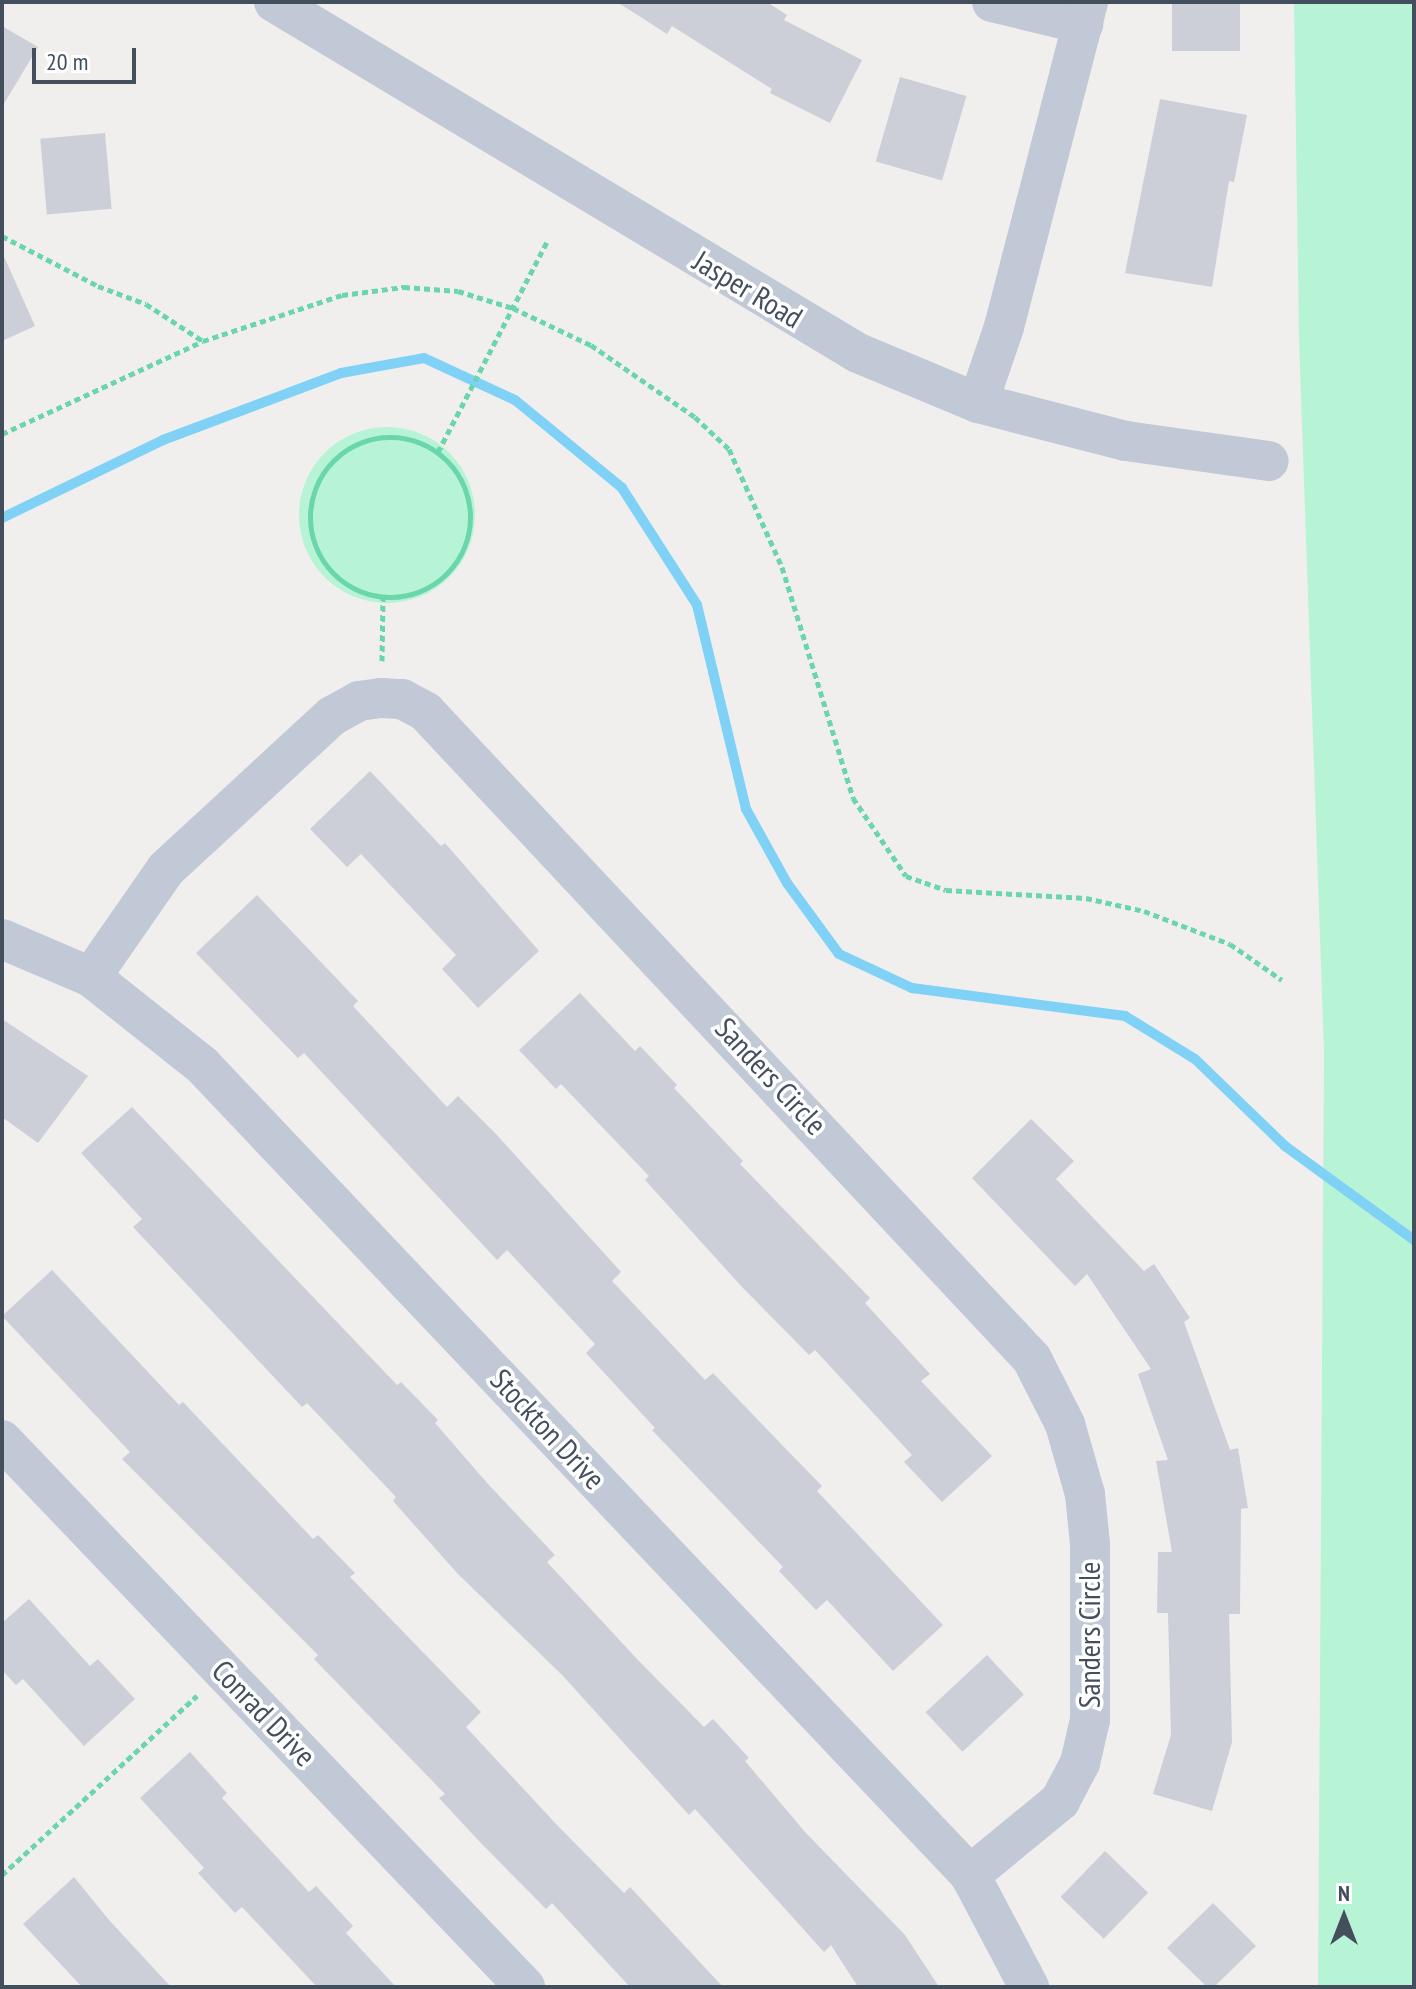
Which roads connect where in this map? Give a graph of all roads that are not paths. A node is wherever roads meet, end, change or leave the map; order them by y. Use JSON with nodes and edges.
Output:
{"nodes":[{"id":1,"x":274,"y":2,"type":"edge"},
{"id":2,"x":992,"y":2,"type":"edge"},
{"id":3,"x":1086,"y":13,"type":"edge"},
{"id":4,"x":978,"y":403,"type":"junction"},
{"id":5,"x":1269,"y":461,"type":"dead end"},
{"id":6,"x":2,"y":939,"type":"edge"},
{"id":7,"x":91,"y":977,"type":"junction"},
{"id":8,"x":2,"y":1440,"type":"edge"},
{"id":9,"x":970,"y":1875,"type":"junction"},
{"id":10,"x":525,"y":1987,"type":"edge"},
{"id":11,"x":1029,"y":1987,"type":"edge"}],
"edges":[{"from":1,"to":4,"type":"street","name":"Jasper Road"},
{"from":2,"to":3,"type":"street"},
{"from":3,"to":4,"type":"street"},
{"from":4,"to":5,"type":"street","name":"Jasper Road"},
{"from":6,"to":7,"type":"street","name":"Stockton Drive"},
{"from":7,"to":9,"type":"street","name":"Stockton Drive"},
{"from":7,"to":9,"type":"street","name":"Sanders Circle"},
{"from":8,"to":10,"type":"street","name":"Conrad Drive"},
{"from":9,"to":11,"type":"street","name":"Stockton Drive"}]}
